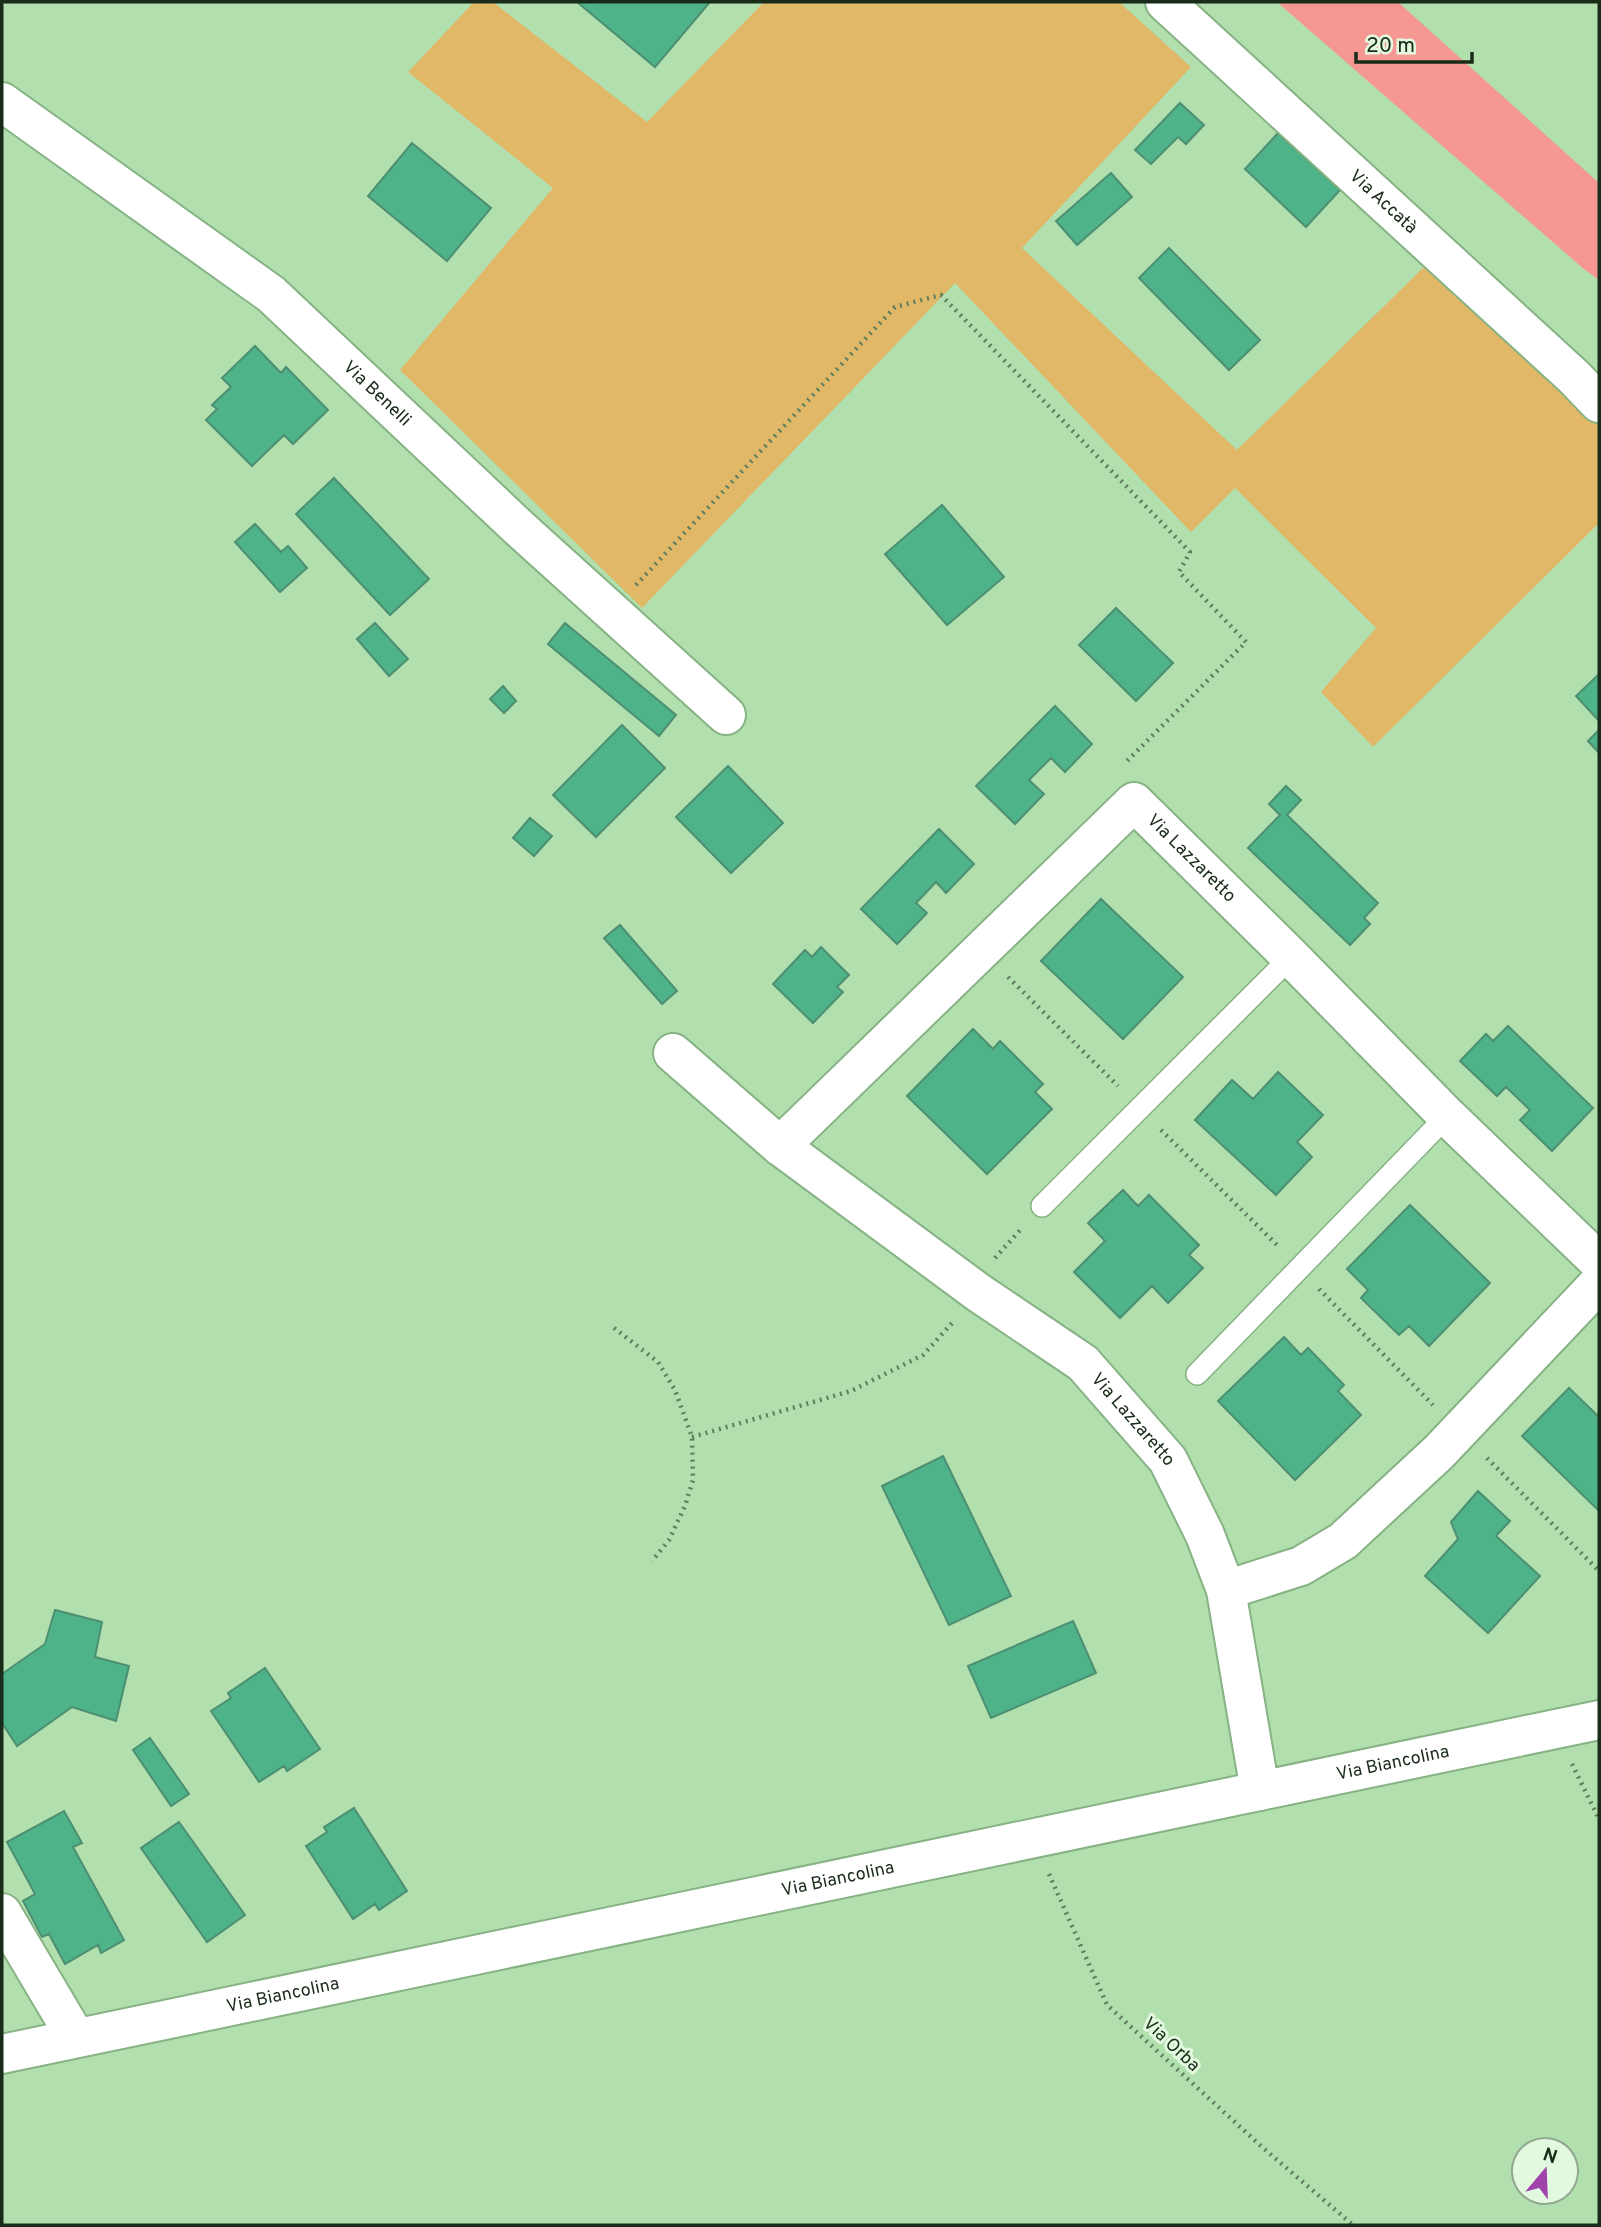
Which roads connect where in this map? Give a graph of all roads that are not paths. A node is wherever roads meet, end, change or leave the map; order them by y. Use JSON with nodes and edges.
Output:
{"nodes":[{"id":1,"x":1165,"y":2,"type":"edge"},
{"id":2,"x":2,"y":102,"type":"edge"},
{"id":3,"x":1599,"y":403,"type":"edge"},
{"id":4,"x":726,"y":715,"type":"dead end"},
{"id":5,"x":1291,"y":957,"type":"junction"},
{"id":6,"x":673,"y":1052,"type":"dead end"},
{"id":7,"x":1447,"y":1116,"type":"junction"},
{"id":8,"x":780,"y":1146,"type":"junction"},
{"id":9,"x":1042,"y":1206,"type":"road end"},
{"id":10,"x":1599,"y":1262,"type":"edge"},
{"id":11,"x":1599,"y":1283,"type":"edge"},
{"id":12,"x":1197,"y":1374,"type":"dead end"},
{"id":13,"x":1226,"y":1590,"type":"junction"},
{"id":14,"x":1599,"y":1720,"type":"edge"},
{"id":15,"x":1260,"y":1791,"type":"junction"},
{"id":16,"x":2,"y":1913,"type":"edge"},
{"id":17,"x":75,"y":2038,"type":"junction"},
{"id":18,"x":2,"y":2054,"type":"edge"}],
"edges":[{"from":1,"to":3,"type":"street","name":"Via Accatà"},
{"from":2,"to":4,"type":"street","name":"Via Benelli"},
{"from":5,"to":7,"type":"street","name":"Via Lazzaretto"},
{"from":5,"to":8,"type":"street","name":"Via Lazzaretto"},
{"from":5,"to":9,"type":"lane"},
{"from":6,"to":8,"type":"street","name":"Via Lazzaretto"},
{"from":7,"to":10,"type":"street","name":"Via Lazzaretto"},
{"from":7,"to":12,"type":"lane"},
{"from":8,"to":13,"type":"street","name":"Via Lazzaretto"},
{"from":11,"to":13,"type":"street"},
{"from":13,"to":15,"type":"street","name":"Via Lazzaretto"},
{"from":14,"to":15,"type":"street","name":"Via Biancolina"},
{"from":15,"to":17,"type":"street","name":"Via Biancolina"},
{"from":16,"to":17,"type":"street"},
{"from":17,"to":18,"type":"street","name":"Via Biancolina"}]}
